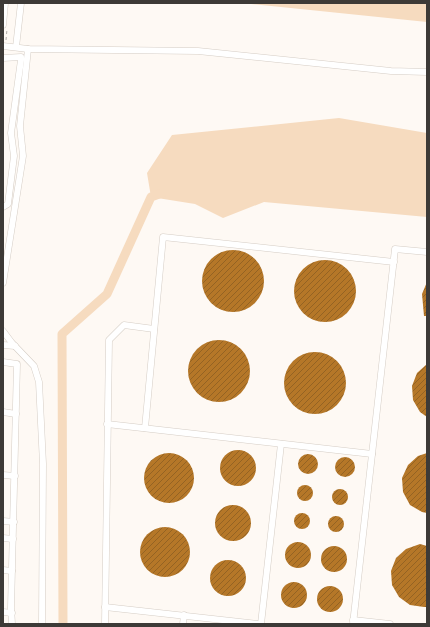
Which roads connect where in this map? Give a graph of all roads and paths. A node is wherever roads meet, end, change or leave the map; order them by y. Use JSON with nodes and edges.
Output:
{"nodes":[{"id":1,"x":5,"y":3,"type":"edge"},
{"id":2,"x":21,"y":3,"type":"edge"},
{"id":3,"x":3,"y":25,"type":"edge"},
{"id":4,"x":3,"y":46,"type":"edge"},
{"id":5,"x":16,"y":47,"type":"junction"},
{"id":6,"x":28,"y":49,"type":"junction"},
{"id":7,"x":3,"y":58,"type":"edge"},
{"id":8,"x":427,"y":72,"type":"edge"},
{"id":9,"x":3,"y":207,"type":"edge"},
{"id":10,"x":427,"y":252,"type":"edge"},
{"id":11,"x":394,"y":262,"type":"junction"},
{"id":12,"x":3,"y":284,"type":"edge"},
{"id":13,"x":154,"y":329,"type":"junction"},
{"id":14,"x":3,"y":332,"type":"edge"},
{"id":15,"x":3,"y":345,"type":"edge"},
{"id":16,"x":15,"y":346,"type":"junction"},
{"id":17,"x":3,"y":362,"type":"edge"},
{"id":18,"x":3,"y":412,"type":"edge"},
{"id":19,"x":16,"y":414,"type":"junction"},
{"id":20,"x":108,"y":424,"type":"junction"},
{"id":21,"x":145,"y":428,"type":"junction"},
{"id":22,"x":281,"y":444,"type":"junction"},
{"id":23,"x":372,"y":454,"type":"junction"},
{"id":24,"x":3,"y":475,"type":"edge"},
{"id":25,"x":15,"y":476,"type":"junction"},
{"id":26,"x":3,"y":521,"type":"edge"},
{"id":27,"x":14,"y":522,"type":"junction"},
{"id":28,"x":3,"y":538,"type":"edge"},
{"id":29,"x":13,"y":539,"type":"junction"},
{"id":30,"x":3,"y":570,"type":"edge"},
{"id":31,"x":12,"y":571,"type":"junction"},
{"id":32,"x":105,"y":607,"type":"junction"},
{"id":33,"x":3,"y":612,"type":"edge"},
{"id":34,"x":12,"y":613,"type":"junction"},
{"id":35,"x":184,"y":615,"type":"junction"},
{"id":36,"x":353,"y":622,"type":"edge"},
{"id":37,"x":12,"y":624,"type":"edge"},
{"id":38,"x":42,"y":624,"type":"edge"},
{"id":39,"x":105,"y":624,"type":"edge"},
{"id":40,"x":183,"y":624,"type":"edge"},
{"id":41,"x":260,"y":624,"type":"edge"},
{"id":42,"x":390,"y":624,"type":"edge"}],
"edges":[{"from":1,"to":3,"type":"street"},
{"from":2,"to":5,"type":"street"},
{"from":4,"to":5,"type":"street"},
{"from":5,"to":6,"type":"street"},
{"from":6,"to":8,"type":"street"},
{"from":6,"to":12,"type":"street"},
{"from":7,"to":9,"type":"street"},
{"from":10,"to":11,"type":"street"},
{"from":11,"to":13,"type":"street"},
{"from":11,"to":23,"type":"street"},
{"from":13,"to":20,"type":"street"},
{"from":13,"to":21,"type":"street"},
{"from":14,"to":16,"type":"street"},
{"from":15,"to":16,"type":"street"},
{"from":16,"to":38,"type":"street"},
{"from":17,"to":19,"type":"street"},
{"from":18,"to":19,"type":"street"},
{"from":19,"to":25,"type":"street"},
{"from":20,"to":21,"type":"street"},
{"from":20,"to":32,"type":"street"},
{"from":21,"to":22,"type":"street"},
{"from":22,"to":23,"type":"street"},
{"from":22,"to":41,"type":"street"},
{"from":23,"to":36,"type":"street"},
{"from":24,"to":25,"type":"street"},
{"from":25,"to":27,"type":"street"},
{"from":26,"to":27,"type":"street"},
{"from":27,"to":29,"type":"street"},
{"from":28,"to":29,"type":"street"},
{"from":29,"to":31,"type":"street"},
{"from":30,"to":31,"type":"street"},
{"from":31,"to":34,"type":"street"},
{"from":32,"to":35,"type":"street"},
{"from":32,"to":39,"type":"street"},
{"from":33,"to":34,"type":"street"},
{"from":34,"to":37,"type":"street"},
{"from":35,"to":40,"type":"street"},
{"from":35,"to":41,"type":"street"},
{"from":36,"to":42,"type":"street"}]}
